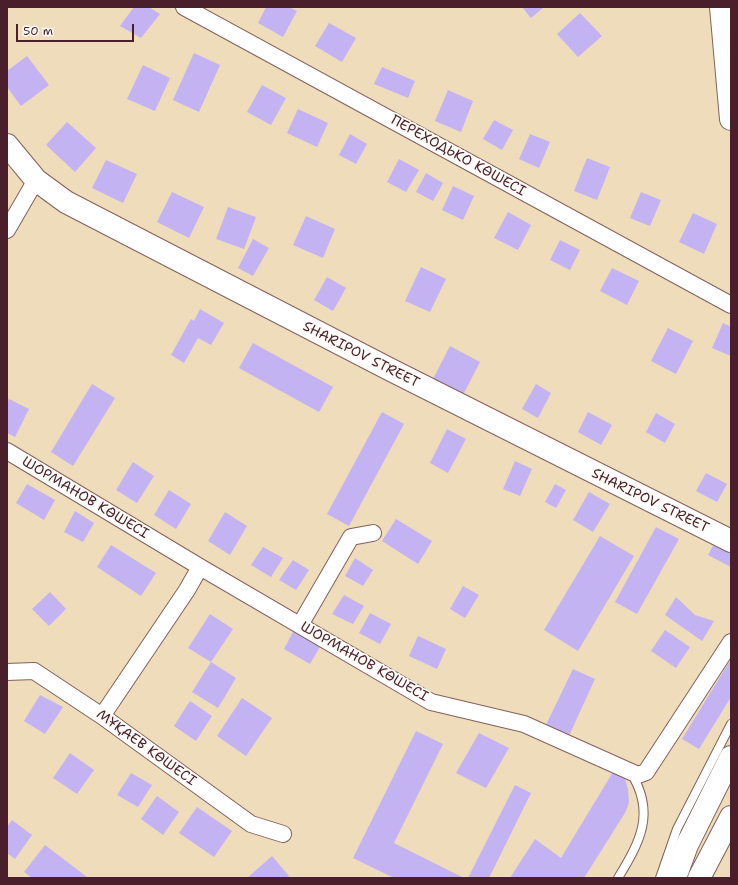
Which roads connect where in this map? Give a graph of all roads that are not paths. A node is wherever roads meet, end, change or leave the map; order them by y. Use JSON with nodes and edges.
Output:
{"nodes":[{"id":1,"x":184,"y":7,"type":"edge"},
{"id":2,"x":721,"y":7,"type":"edge"},
{"id":3,"x":731,"y":119,"type":"edge"},
{"id":4,"x":7,"y":145,"type":"edge"},
{"id":5,"x":36,"y":180,"type":"junction"},
{"id":6,"x":7,"y":230,"type":"edge"},
{"id":7,"x":731,"y":305,"type":"edge"},
{"id":8,"x":7,"y":452,"type":"edge"},
{"id":9,"x":372,"y":533,"type":"dead end"},
{"id":10,"x":731,"y":541,"type":"edge"},
{"id":11,"x":200,"y":567,"type":"junction"},
{"id":12,"x":300,"y":625,"type":"junction"},
{"id":13,"x":731,"y":642,"type":"edge"},
{"id":14,"x":7,"y":672,"type":"edge"},
{"id":15,"x":102,"y":716,"type":"junction"},
{"id":16,"x":731,"y":724,"type":"edge"},
{"id":17,"x":731,"y":757,"type":"edge"},
{"id":18,"x":631,"y":772,"type":"junction"},
{"id":19,"x":731,"y":817,"type":"edge"},
{"id":20,"x":283,"y":834,"type":"dead end"},
{"id":21,"x":618,"y":878,"type":"edge"},
{"id":22,"x":660,"y":878,"type":"edge"},
{"id":23,"x":675,"y":878,"type":"edge"},
{"id":24,"x":699,"y":878,"type":"edge"}],
"edges":[{"from":1,"to":7,"type":"street","name":"ПЕРЕХОДЬКО КӨШЕСІ"},
{"from":2,"to":3,"type":"main road"},
{"from":4,"to":5,"type":"main road","name":"SHARIPOV STREET"},
{"from":5,"to":6,"type":"street"},
{"from":5,"to":10,"type":"main road","name":"SHARIPOV STREET"},
{"from":8,"to":11,"type":"street","name":"ШОРМАНОВ КӨШЕСІ"},
{"from":9,"to":12,"type":"street"},
{"from":11,"to":12,"type":"street","name":"ШОРМАНОВ КӨШЕСІ"},
{"from":11,"to":15,"type":"street"},
{"from":12,"to":18,"type":"street","name":"ШОРМАНОВ КӨШЕСІ"},
{"from":13,"to":18,"type":"street"},
{"from":14,"to":15,"type":"street","name":"МҰҚАЕВ КӨШЕСІ"},
{"from":15,"to":20,"type":"street","name":"МҰҚАЕВ КӨШЕСІ"},
{"from":16,"to":22,"type":"lane"},
{"from":17,"to":23,"type":"main road"},
{"from":18,"to":21,"type":"lane"},
{"from":19,"to":24,"type":"main road"}]}
